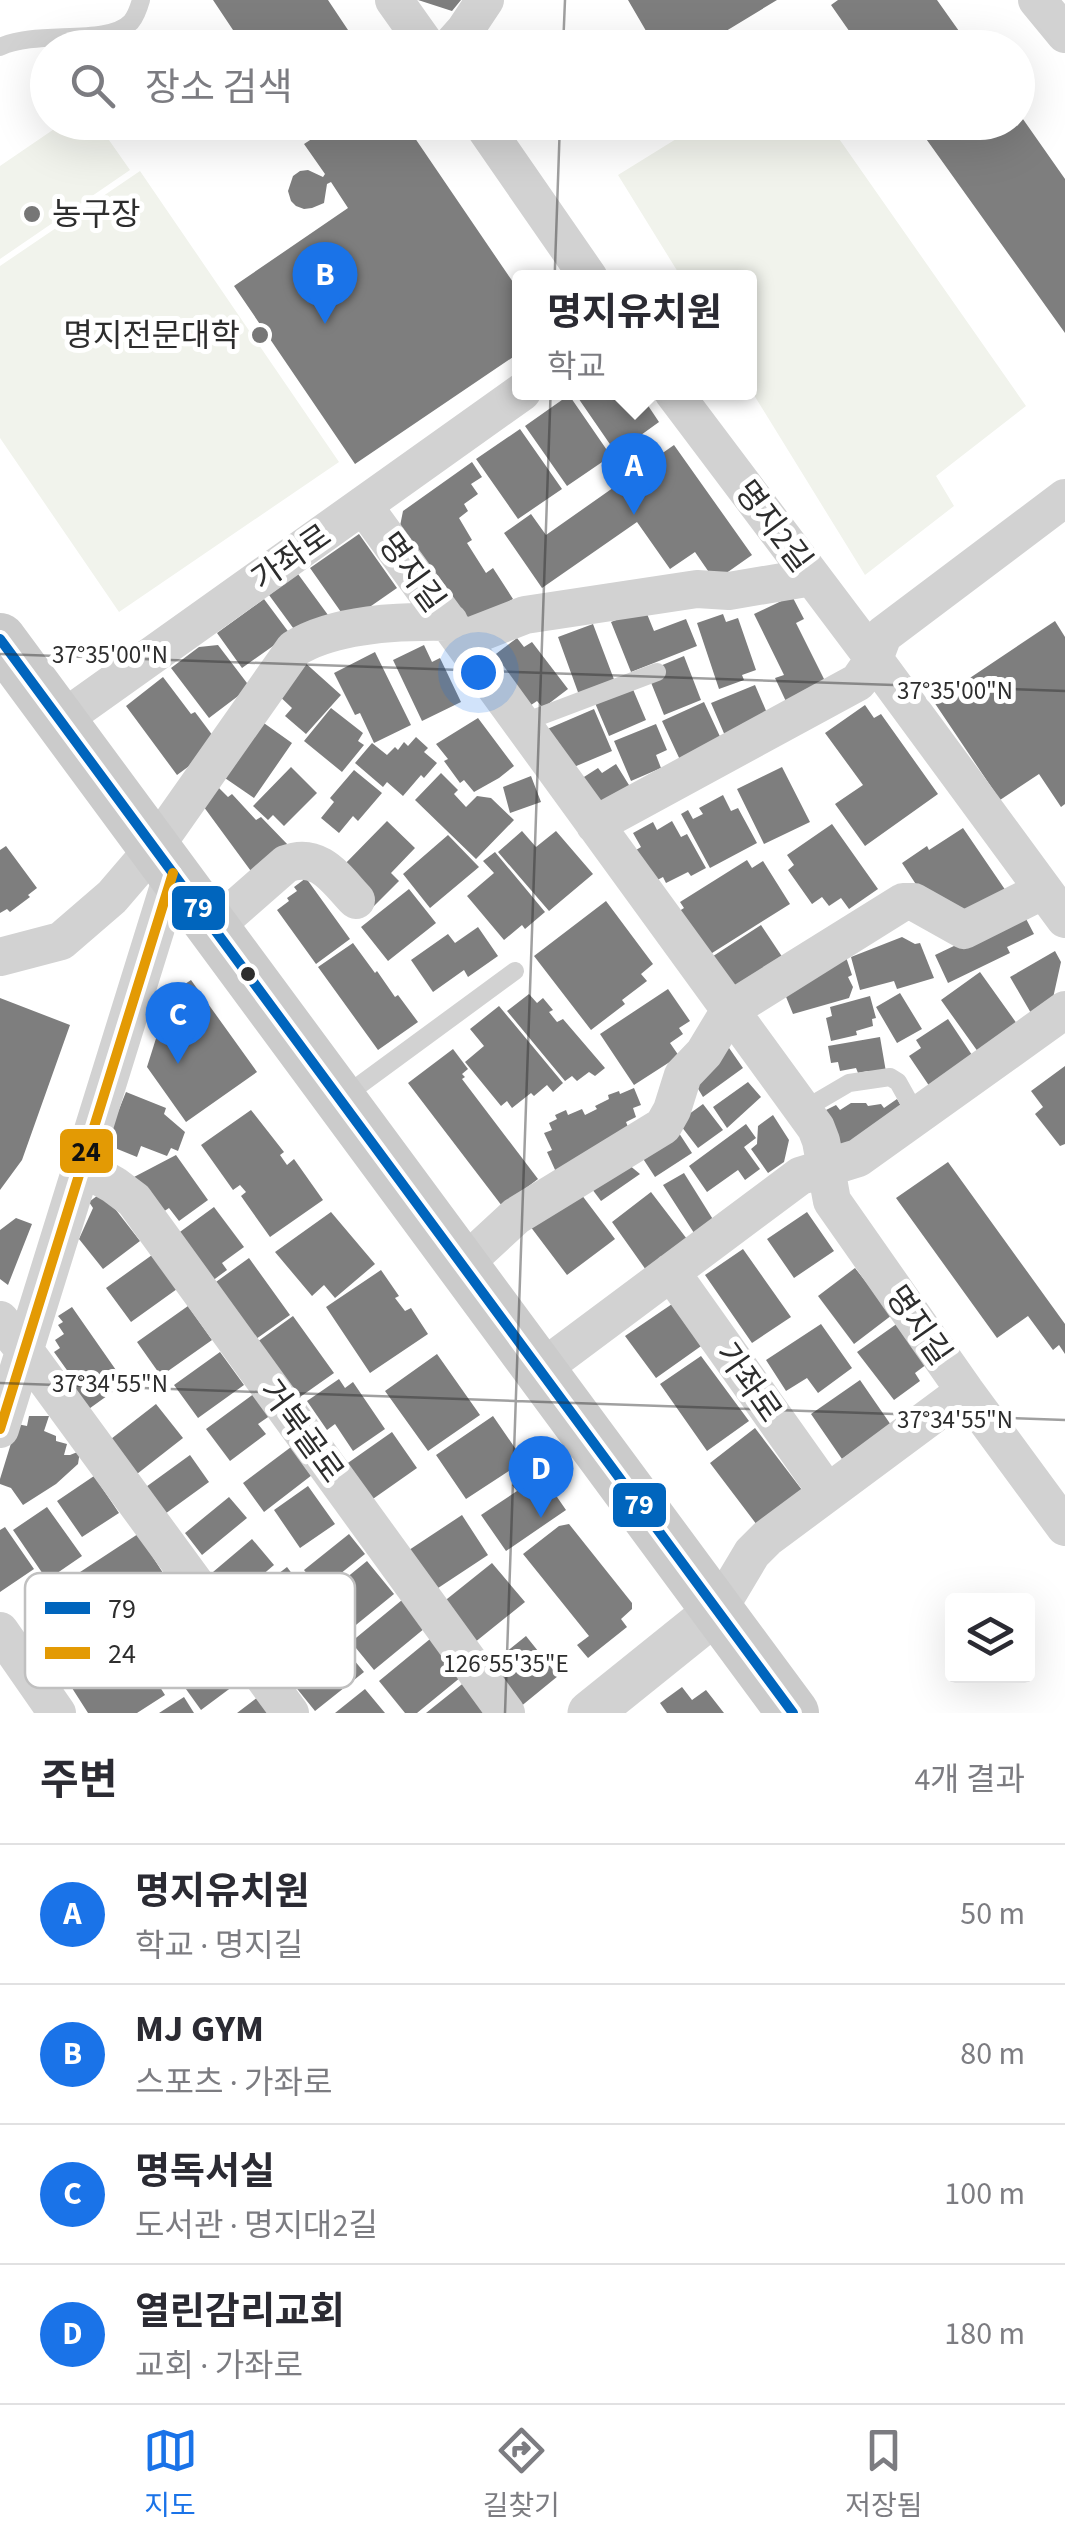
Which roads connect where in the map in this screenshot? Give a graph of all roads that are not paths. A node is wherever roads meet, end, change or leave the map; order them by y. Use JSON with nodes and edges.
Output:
{"nodes":[{"id":1,"x":141,"y":0,"type":"edge"},
{"id":2,"x":394,"y":0,"type":"edge"},
{"id":3,"x":485,"y":0,"type":"edge"},
{"id":4,"x":1038,"y":0,"type":"edge"},
{"id":5,"x":115,"y":30,"type":"edge"},
{"id":6,"x":415,"y":30,"type":"edge"},
{"id":7,"x":465,"y":30,"type":"edge"},
{"id":8,"x":1065,"y":34,"type":"edge"},
{"id":9,"x":30,"y":38,"type":"edge"},
{"id":10,"x":0,"y":47,"type":"edge"},
{"id":11,"x":493,"y":140,"type":"edge"},
{"id":12,"x":583,"y":270,"type":"edge"},
{"id":13,"x":512,"y":399,"type":"edge"},
{"id":14,"x":679,"y":400,"type":"edge"},
{"id":15,"x":1065,"y":498,"type":"edge"},
{"id":16,"x":364,"y":505,"type":"junction"},
{"id":17,"x":812,"y":578,"type":"junction"},
{"id":18,"x":455,"y":631,"type":"junction"},
{"id":19,"x":874,"y":660,"type":"junction"},
{"id":20,"x":13,"y":665,"type":"edge"},
{"id":21,"x":657,"y":672,"type":"dead end"},
{"id":22,"x":60,"y":721,"type":"junction"},
{"id":23,"x":522,"y":723,"type":"junction"},
{"id":24,"x":595,"y":825,"type":"junction"},
{"id":25,"x":163,"y":860,"type":"junction"},
{"id":26,"x":356,"y":900,"type":"dead end"},
{"id":27,"x":1053,"y":905,"type":"edge"},
{"id":28,"x":214,"y":928,"type":"junction"},
{"id":29,"x":0,"y":957,"type":"edge"},
{"id":30,"x":515,"y":971,"type":"dead end"},
{"id":31,"x":730,"y":1010,"type":"junction"},
{"id":32,"x":1065,"y":1010,"type":"edge"},
{"id":33,"x":340,"y":1100,"type":"junction"},
{"id":34,"x":803,"y":1110,"type":"junction"},
{"id":35,"x":917,"y":1116,"type":"junction"},
{"id":36,"x":82,"y":1167,"type":"junction"},
{"id":37,"x":828,"y":1169,"type":"junction"},
{"id":38,"x":462,"y":1264,"type":"junction"},
{"id":39,"x":670,"y":1272,"type":"junction"},
{"id":40,"x":0,"y":1320,"type":"edge"},
{"id":41,"x":25,"y":1350,"type":"junction"},
{"id":42,"x":540,"y":1370,"type":"junction"},
{"id":43,"x":965,"y":1391,"type":"junction"},
{"id":44,"x":0,"y":1429,"type":"edge"},
{"id":45,"x":827,"y":1492,"type":"junction"},
{"id":46,"x":1065,"y":1527,"type":"edge"},
{"id":47,"x":188,"y":1573,"type":"edge"},
{"id":48,"x":718,"y":1610,"type":"junction"},
{"id":49,"x":0,"y":1631,"type":"edge"},
{"id":50,"x":25,"y":1667,"type":"edge"},
{"id":51,"x":40,"y":1688,"type":"edge"},
{"id":52,"x":272,"y":1688,"type":"edge"},
{"id":53,"x":57,"y":1713,"type":"edge"},
{"id":54,"x":290,"y":1713,"type":"edge"},
{"id":55,"x":506,"y":1713,"type":"edge"},
{"id":56,"x":590,"y":1713,"type":"edge"},
{"id":57,"x":793,"y":1713,"type":"edge"}],
"edges":[{"from":1,"to":5,"type":"lane"},
{"from":2,"to":6,"type":"street"},
{"from":3,"to":7,"type":"street"},
{"from":4,"to":8,"type":"street"},
{"from":9,"to":10,"type":"lane"},
{"from":11,"to":12,"type":"street"},
{"from":13,"to":16,"type":"street","name":"가좌로"},
{"from":14,"to":17,"type":"street","name":"명지2길"},
{"from":15,"to":19,"type":"street"},
{"from":16,"to":18,"type":"street","name":"명지길"},
{"from":16,"to":22,"type":"street","name":"가좌로"},
{"from":17,"to":18,"type":"street","name":"명지길"},
{"from":17,"to":19,"type":"street","name":"명지2길"},
{"from":18,"to":23,"type":"street","name":"명지길"},
{"from":18,"to":25,"type":"street"},
{"from":19,"to":24,"type":"street"},
{"from":19,"to":27,"type":"street","name":"명지2길"},
{"from":20,"to":22,"type":"main road"},
{"from":21,"to":23,"type":"lane"},
{"from":22,"to":25,"type":"main road"},
{"from":23,"to":24,"type":"street","name":"명지길"},
{"from":24,"to":31,"type":"street","name":"명지길"},
{"from":25,"to":28,"type":"main road"},
{"from":25,"to":29,"type":"street"},
{"from":25,"to":36,"type":"street"},
{"from":26,"to":28,"type":"street"},
{"from":27,"to":31,"type":"street"},
{"from":28,"to":33,"type":"main road"},
{"from":30,"to":33,"type":"lane"},
{"from":31,"to":34,"type":"street","name":"명지길"},
{"from":31,"to":38,"type":"street"},
{"from":32,"to":35,"type":"street"},
{"from":33,"to":38,"type":"main road"},
{"from":34,"to":35,"type":"lane"},
{"from":34,"to":37,"type":"street","name":"명지길"},
{"from":35,"to":37,"type":"street"},
{"from":36,"to":41,"type":"street"},
{"from":36,"to":55,"type":"street","name":"거북골로"},
{"from":37,"to":39,"type":"street"},
{"from":37,"to":43,"type":"street","name":"명지길"},
{"from":38,"to":42,"type":"main road"},
{"from":39,"to":42,"type":"street"},
{"from":39,"to":45,"type":"street","name":"가좌로"},
{"from":40,"to":41,"type":"street"},
{"from":41,"to":44,"type":"street"},
{"from":41,"to":47,"type":"street"},
{"from":42,"to":48,"type":"main road"},
{"from":43,"to":45,"type":"street"},
{"from":43,"to":46,"type":"street","name":"명지길"},
{"from":45,"to":48,"type":"street"},
{"from":48,"to":56,"type":"street"},
{"from":48,"to":57,"type":"main road"},
{"from":49,"to":50,"type":"street"},
{"from":51,"to":53,"type":"street"},
{"from":52,"to":54,"type":"street"}]}
